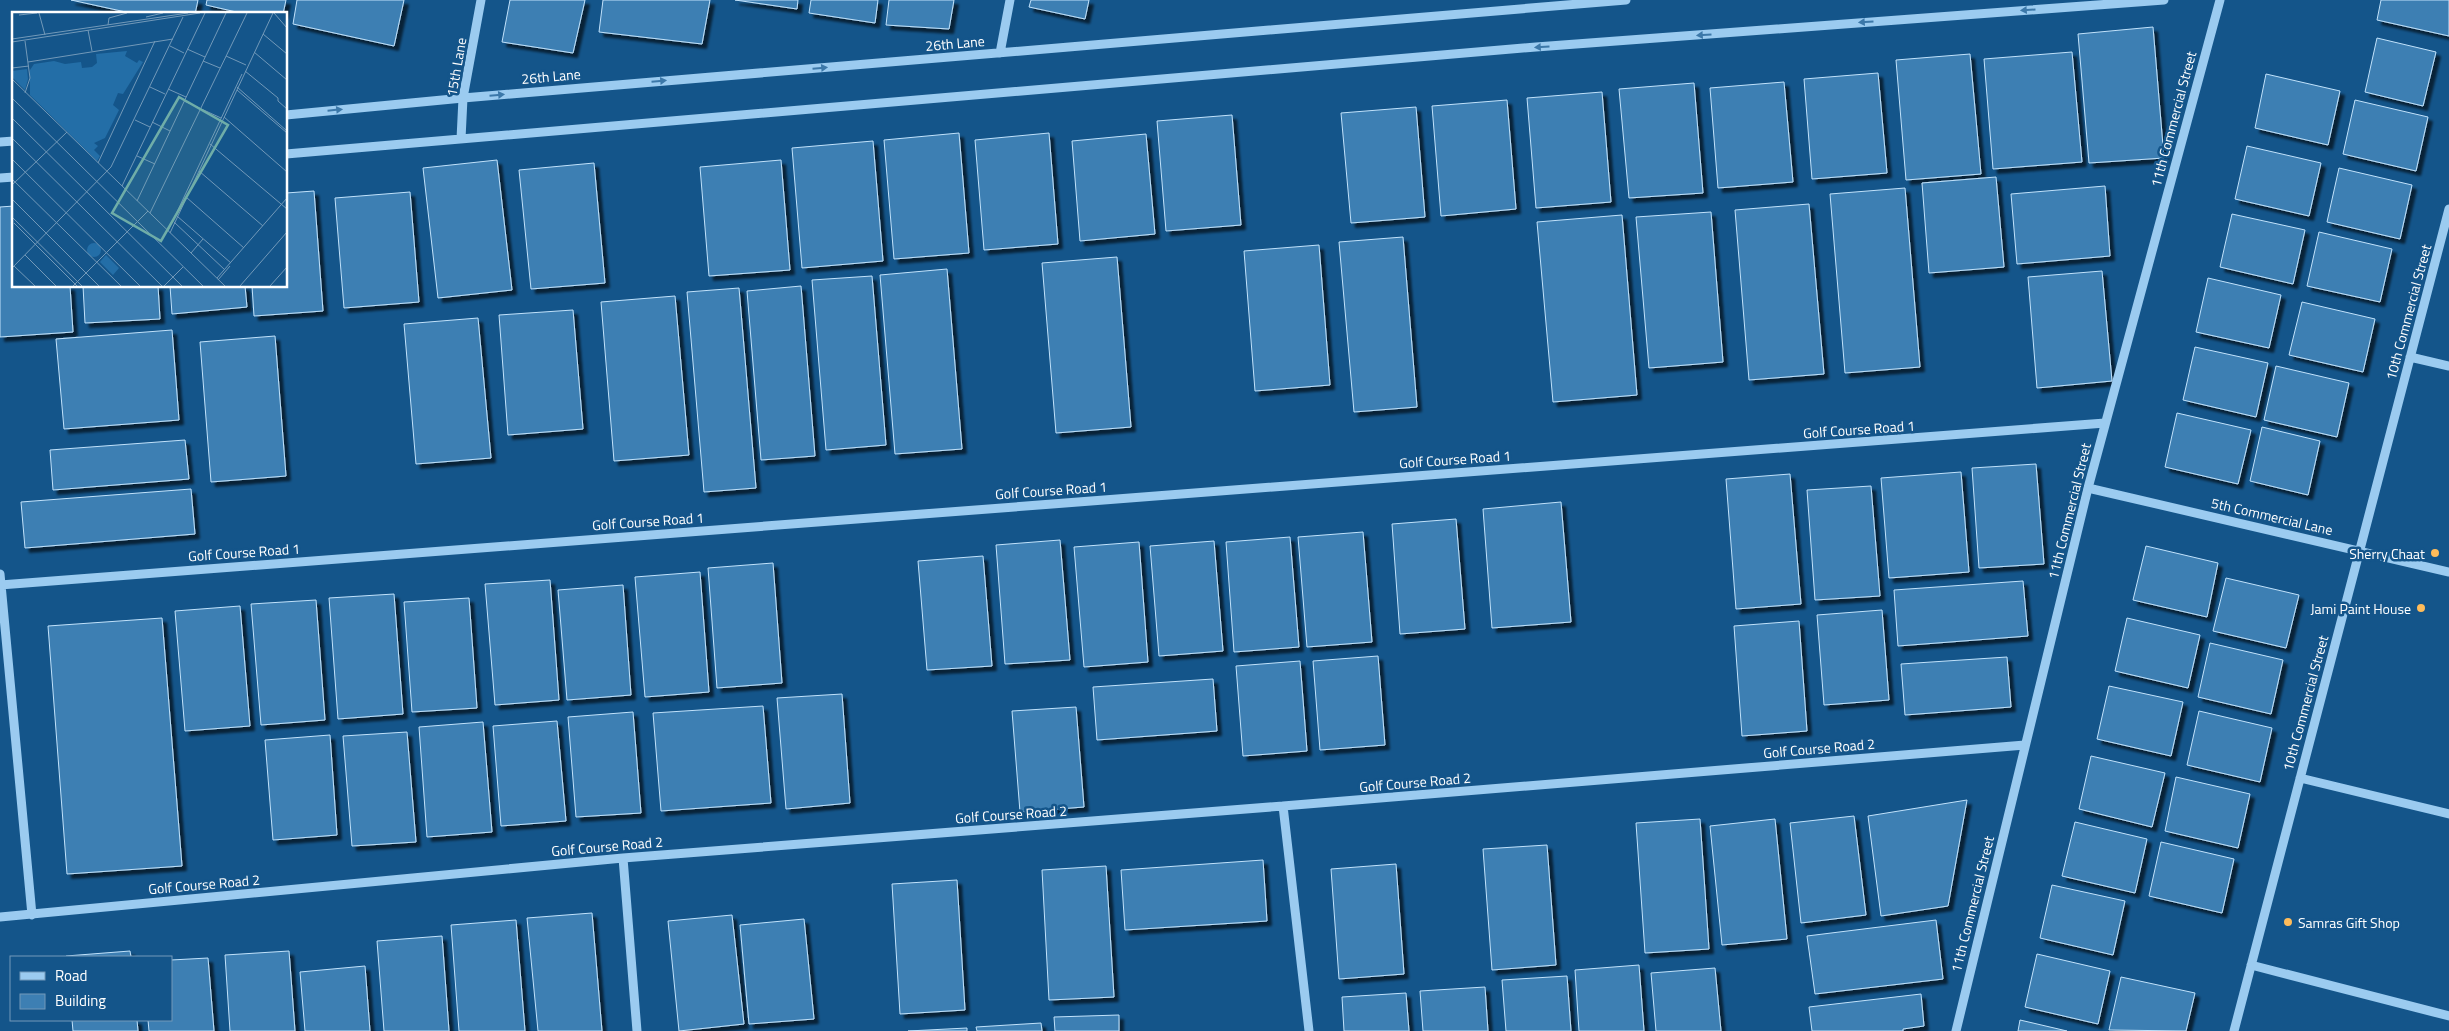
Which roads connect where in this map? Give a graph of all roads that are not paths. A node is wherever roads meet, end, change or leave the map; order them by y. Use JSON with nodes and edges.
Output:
{"nodes":[{"id":1,"x":482,"y":0,"type":"edge"},
{"id":2,"x":1010,"y":0,"type":"edge"},
{"id":3,"x":1626,"y":0,"type":"edge"},
{"id":4,"x":2164,"y":0,"type":"edge"},
{"id":5,"x":2220,"y":0,"type":"edge"},
{"id":6,"x":1527,"y":4,"type":"edge"},
{"id":7,"x":1000,"y":53,"type":"junction"},
{"id":8,"x":464,"y":98,"type":"junction"},
{"id":9,"x":288,"y":115,"type":"edge"},
{"id":10,"x":461,"y":139,"type":"junction"},
{"id":11,"x":288,"y":154,"type":"edge"},
{"id":12,"x":2449,"y":209,"type":"edge"},
{"id":13,"x":2410,"y":357,"type":"junction"},
{"id":14,"x":2449,"y":366,"type":"edge"},
{"id":15,"x":2105,"y":424,"type":"junction"},
{"id":16,"x":2088,"y":488,"type":"junction"},
{"id":17,"x":2360,"y":550,"type":"junction"},
{"id":18,"x":2449,"y":572,"type":"edge"},
{"id":19,"x":0,"y":574,"type":"edge"},
{"id":20,"x":1,"y":585,"type":"edge"},
{"id":21,"x":2025,"y":745,"type":"junction"},
{"id":22,"x":2300,"y":778,"type":"junction"},
{"id":23,"x":1283,"y":806,"type":"junction"},
{"id":24,"x":2449,"y":814,"type":"edge"},
{"id":25,"x":623,"y":858,"type":"junction"},
{"id":26,"x":32,"y":915,"type":"junction"},
{"id":27,"x":0,"y":917,"type":"edge"},
{"id":28,"x":2251,"y":965,"type":"junction"},
{"id":29,"x":2449,"y":1016,"type":"edge"},
{"id":30,"x":637,"y":1031,"type":"edge"},
{"id":31,"x":1309,"y":1031,"type":"edge"},
{"id":32,"x":1956,"y":1031,"type":"edge"},
{"id":33,"x":2234,"y":1031,"type":"edge"}],
"edges":[{"from":1,"to":8,"type":"street","name":"15th Lane"},
{"from":2,"to":7,"type":"street"},
{"from":3,"to":6,"type":"street","name":"26th Lane"},
{"from":4,"to":10,"type":"street","one_way":true},
{"from":5,"to":15,"type":"street","name":"11th Commercial Street"},
{"from":6,"to":7,"type":"street","name":"26th Lane"},
{"from":8,"to":7,"type":"street","name":"26th Lane","one_way":true},
{"from":9,"to":8,"type":"street","name":"26th Lane","one_way":true},
{"from":8,"to":10,"type":"street","name":"15th Lane"},
{"from":10,"to":11,"type":"street"},
{"from":12,"to":13,"type":"street","name":"10th Commercial Street"},
{"from":13,"to":14,"type":"street"},
{"from":13,"to":17,"type":"street","name":"10th Commercial Street"},
{"from":15,"to":16,"type":"street","name":"11th Commercial Street"},
{"from":15,"to":20,"type":"street","name":"Golf Course Road 1"},
{"from":16,"to":17,"type":"street","name":"5th Commercial Lane"},
{"from":16,"to":21,"type":"street","name":"11th Commercial Street"},
{"from":17,"to":18,"type":"street","name":"5th Commercial Lane"},
{"from":17,"to":22,"type":"street","name":"10th Commercial Street"},
{"from":19,"to":20,"type":"street"},
{"from":20,"to":26,"type":"street"},
{"from":21,"to":23,"type":"street","name":"Golf Course Road 2"},
{"from":21,"to":32,"type":"street","name":"11th Commercial Street"},
{"from":22,"to":24,"type":"street"},
{"from":22,"to":28,"type":"street","name":"10th Commercial Street"},
{"from":23,"to":25,"type":"street","name":"Golf Course Road 2"},
{"from":23,"to":31,"type":"street"},
{"from":25,"to":26,"type":"street","name":"Golf Course Road 2"},
{"from":25,"to":30,"type":"street"},
{"from":26,"to":27,"type":"street","name":"Golf Course Road 2"},
{"from":28,"to":29,"type":"street"},
{"from":28,"to":33,"type":"street","name":"10th Commercial Street"}]}
